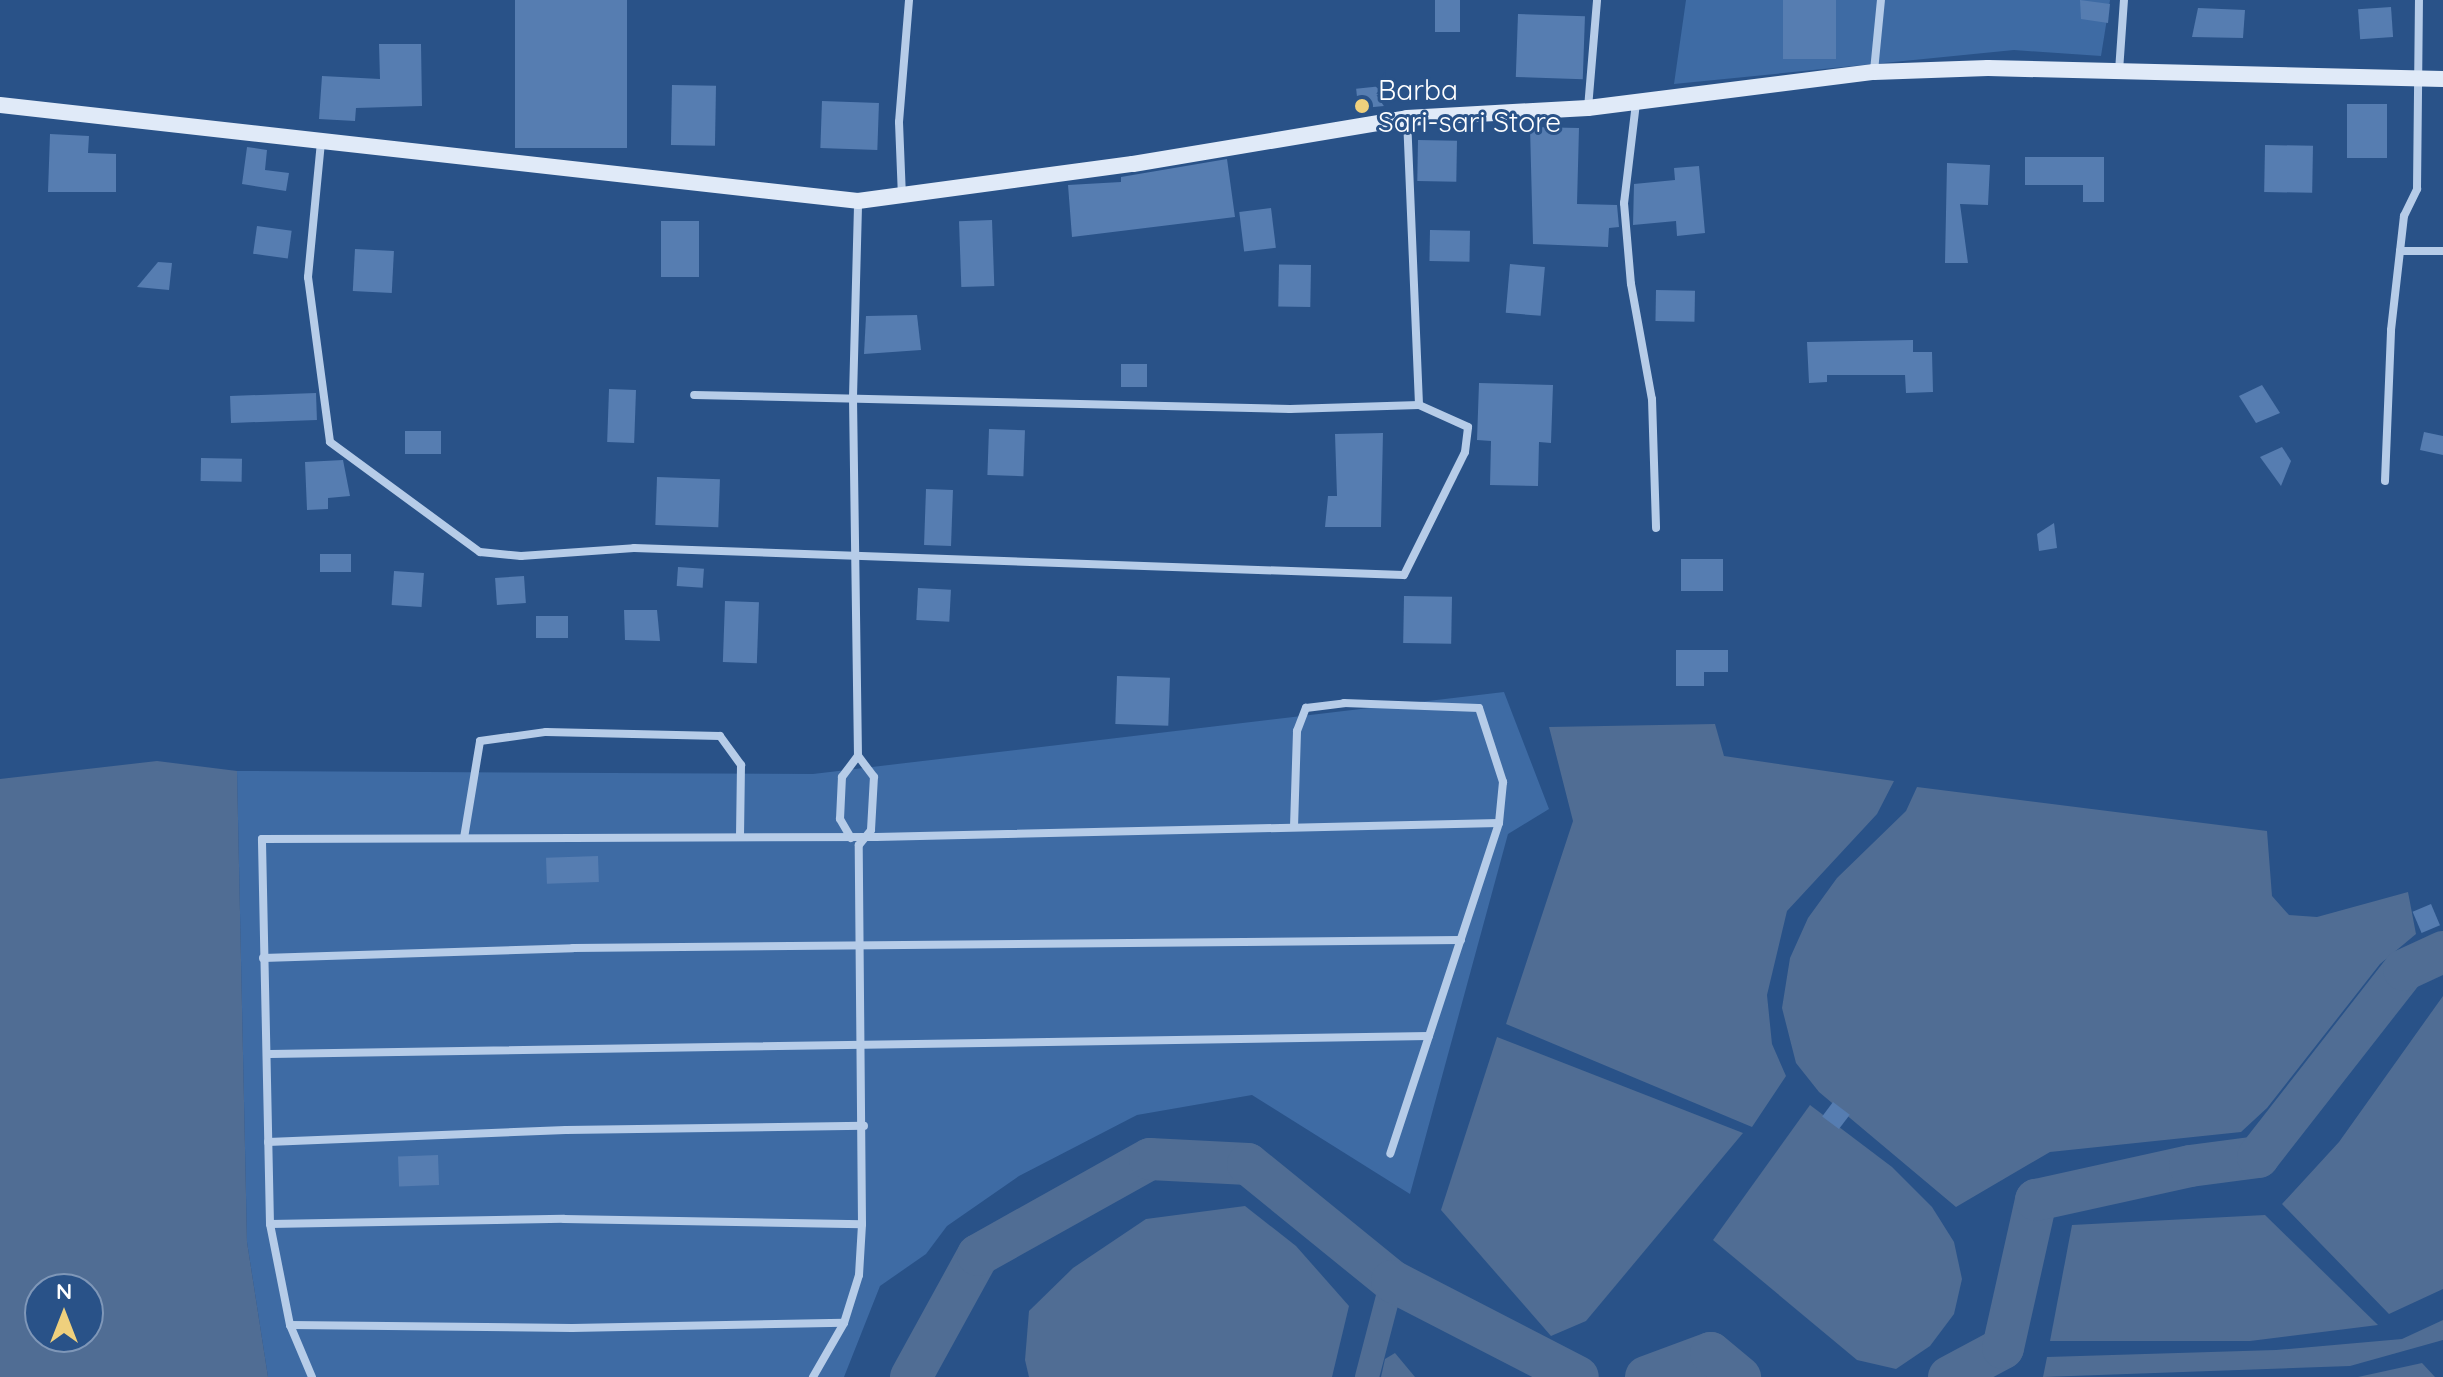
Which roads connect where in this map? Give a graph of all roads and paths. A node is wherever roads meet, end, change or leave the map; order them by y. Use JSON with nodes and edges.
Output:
{"nodes":[{"id":1,"x":909,"y":0,"type":"edge"},
{"id":2,"x":1597,"y":0,"type":"edge"},
{"id":3,"x":1881,"y":0,"type":"edge"},
{"id":4,"x":2124,"y":0,"type":"edge"},
{"id":5,"x":2419,"y":0,"type":"edge"},
{"id":6,"x":2119,"y":71,"type":"junction"},
{"id":7,"x":1874,"y":72,"type":"junction"},
{"id":8,"x":2443,"y":79,"type":"edge"},
{"id":9,"x":2418,"y":80,"type":"junction"},
{"id":10,"x":1636,"y":103,"type":"junction"},
{"id":11,"x":0,"y":105,"type":"edge"},
{"id":12,"x":1588,"y":108,"type":"junction"},
{"id":13,"x":1407,"y":118,"type":"junction"},
{"id":14,"x":321,"y":142,"type":"junction"},
{"id":15,"x":903,"y":198,"type":"junction"},
{"id":16,"x":858,"y":201,"type":"junction"},
{"id":17,"x":2400,"y":251,"type":"junction"},
{"id":18,"x":2443,"y":251,"type":"edge"},
{"id":19,"x":694,"y":395,"type":"dead end"},
{"id":20,"x":853,"y":397,"type":"junction"},
{"id":21,"x":1419,"y":405,"type":"junction"},
{"id":22,"x":2385,"y":481,"type":"dead end"},
{"id":23,"x":1656,"y":528,"type":"dead end"},
{"id":24,"x":855,"y":558,"type":"junction"},
{"id":25,"x":858,"y":756,"type":"junction"},
{"id":26,"x":1499,"y":823,"type":"junction"},
{"id":27,"x":1294,"y":827,"type":"junction"},
{"id":28,"x":740,"y":837,"type":"junction"},
{"id":29,"x":849,"y":837,"type":"junction"},
{"id":30,"x":464,"y":838,"type":"junction"},
{"id":31,"x":862,"y":841,"type":"junction"},
{"id":32,"x":1461,"y":940,"type":"junction"},
{"id":33,"x":859,"y":945,"type":"junction"},
{"id":34,"x":263,"y":958,"type":"junction"},
{"id":35,"x":1429,"y":1036,"type":"junction"},
{"id":36,"x":861,"y":1043,"type":"junction"},
{"id":37,"x":270,"y":1054,"type":"junction"},
{"id":38,"x":864,"y":1126,"type":"junction"},
{"id":39,"x":268,"y":1142,"type":"junction"},
{"id":40,"x":1390,"y":1154,"type":"dead end"},
{"id":41,"x":270,"y":1224,"type":"junction"},
{"id":42,"x":862,"y":1224,"type":"junction"},
{"id":43,"x":844,"y":1323,"type":"junction"},
{"id":44,"x":290,"y":1325,"type":"junction"},
{"id":45,"x":312,"y":1377,"type":"edge"},
{"id":46,"x":813,"y":1377,"type":"edge"}],
"edges":[{"from":1,"to":15,"type":"street"},
{"from":2,"to":12,"type":"street"},
{"from":3,"to":7,"type":"street"},
{"from":4,"to":6,"type":"street"},
{"from":5,"to":9,"type":"street"},
{"from":6,"to":7,"type":"street"},
{"from":6,"to":9,"type":"street"},
{"from":7,"to":10,"type":"street"},
{"from":8,"to":9,"type":"street"},
{"from":9,"to":17,"type":"street"},
{"from":10,"to":12,"type":"street"},
{"from":10,"to":23,"type":"street"},
{"from":11,"to":14,"type":"street"},
{"from":12,"to":13,"type":"street"},
{"from":13,"to":15,"type":"street"},
{"from":13,"to":21,"type":"street"},
{"from":14,"to":16,"type":"street"},
{"from":14,"to":24,"type":"street"},
{"from":15,"to":16,"type":"street"},
{"from":16,"to":20,"type":"street"},
{"from":17,"to":18,"type":"street"},
{"from":17,"to":22,"type":"street"},
{"from":19,"to":20,"type":"street"},
{"from":20,"to":21,"type":"street"},
{"from":20,"to":24,"type":"street"},
{"from":21,"to":24,"type":"street"},
{"from":24,"to":25,"type":"street"},
{"from":25,"to":29,"type":"street"},
{"from":25,"to":31,"type":"street"},
{"from":26,"to":27,"type":"street"},
{"from":26,"to":27,"type":"street"},
{"from":26,"to":32,"type":"street"},
{"from":27,"to":31,"type":"street"},
{"from":28,"to":29,"type":"street"},
{"from":28,"to":30,"type":"street"},
{"from":28,"to":30,"type":"street"},
{"from":29,"to":31,"type":"street"},
{"from":30,"to":34,"type":"street"},
{"from":31,"to":33,"type":"street"},
{"from":32,"to":33,"type":"street"},
{"from":32,"to":35,"type":"street"},
{"from":33,"to":34,"type":"street"},
{"from":33,"to":36,"type":"street"},
{"from":34,"to":37,"type":"street"},
{"from":35,"to":36,"type":"street"},
{"from":35,"to":40,"type":"street"},
{"from":36,"to":37,"type":"street"},
{"from":36,"to":38,"type":"street"},
{"from":37,"to":39,"type":"street"},
{"from":38,"to":39,"type":"street"},
{"from":38,"to":42,"type":"street"},
{"from":39,"to":41,"type":"street"},
{"from":41,"to":42,"type":"street"},
{"from":41,"to":44,"type":"street"},
{"from":42,"to":43,"type":"street"},
{"from":43,"to":44,"type":"street"},
{"from":43,"to":46,"type":"street"},
{"from":44,"to":45,"type":"street"}]}
